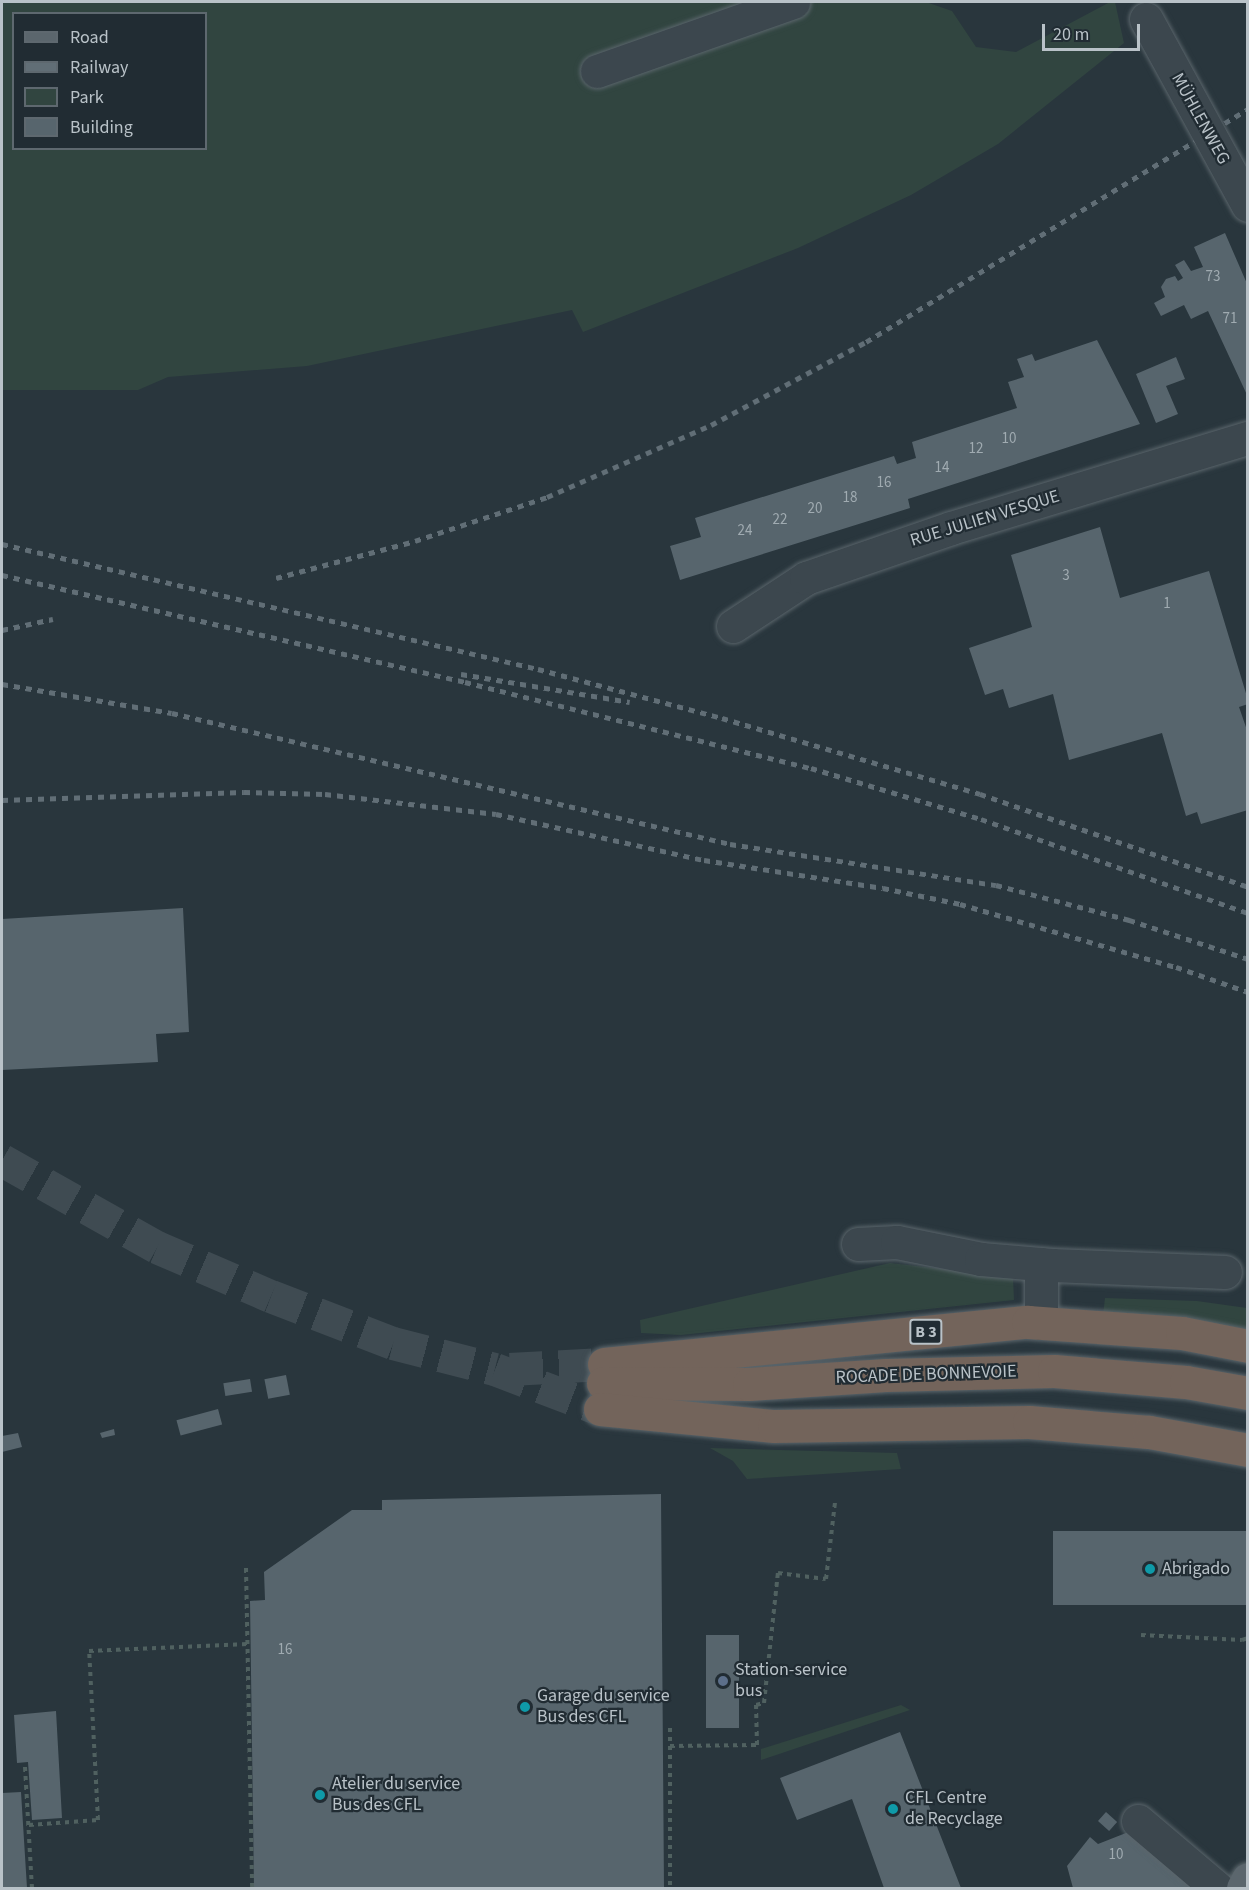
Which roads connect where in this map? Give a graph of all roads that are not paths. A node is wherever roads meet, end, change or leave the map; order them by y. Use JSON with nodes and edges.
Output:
{"nodes":[{"id":1,"x":793,"y":2,"type":"edge"},
{"id":2,"x":1141,"y":10,"type":"edge"},
{"id":3,"x":597,"y":71,"type":"dead end"},
{"id":4,"x":1248,"y":205,"type":"edge"},
{"id":5,"x":1248,"y":438,"type":"edge"},
{"id":6,"x":733,"y":626,"type":"dead end"},
{"id":7,"x":858,"y":1244,"type":"dead end"},
{"id":8,"x":1041,"y":1264,"type":"junction"},
{"id":9,"x":1225,"y":1272,"type":"dead end"},
{"id":10,"x":1041,"y":1323,"type":"junction"},
{"id":11,"x":1248,"y":1346,"type":"edge"},
{"id":12,"x":602,"y":1385,"type":"junction"},
{"id":13,"x":1248,"y":1393,"type":"edge"},
{"id":14,"x":1246,"y":1451,"type":"edge"},
{"id":15,"x":1138,"y":1821,"type":"dead end"},
{"id":16,"x":1248,"y":1879,"type":"edge"},
{"id":17,"x":1217,"y":1888,"type":"edge"},
{"id":18,"x":1243,"y":1888,"type":"edge"}],
"edges":[{"from":1,"to":3,"type":"street"},
{"from":2,"to":4,"type":"street","name":"MÜHLENWEG","bridge":true},
{"from":5,"to":6,"type":"street","name":"RUE JULIEN VESQUE"},
{"from":7,"to":8,"type":"street"},
{"from":8,"to":9,"type":"street"},
{"from":8,"to":10,"type":"street"},
{"from":10,"to":11,"type":"highway","number":"B 3"},
{"from":10,"to":12,"type":"highway","number":"B 3"},
{"from":12,"to":13,"type":"highway","name":"ROCADE DE BONNEVOIE"},
{"from":12,"to":14,"type":"highway"},
{"from":15,"to":17,"type":"street"},
{"from":16,"to":18,"type":"main road"}]}
